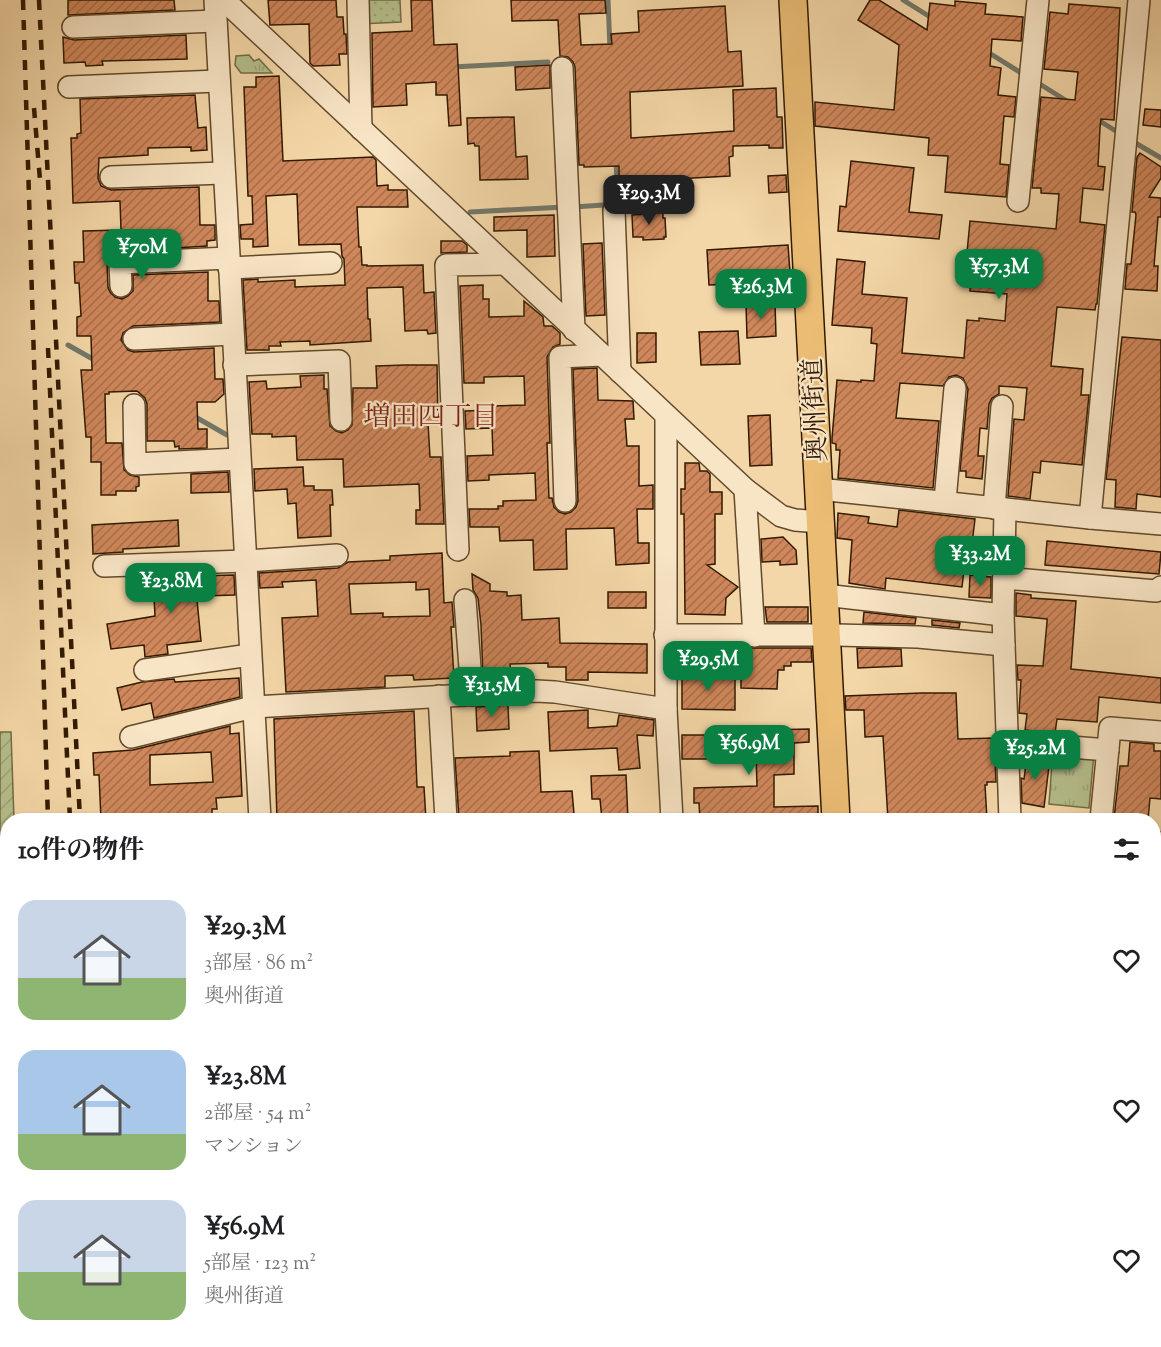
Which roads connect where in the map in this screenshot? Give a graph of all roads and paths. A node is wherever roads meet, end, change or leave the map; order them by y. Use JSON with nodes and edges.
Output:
{"nodes":[{"id":1,"x":224,"y":0,"type":"edge"},
{"id":2,"x":358,"y":0,"type":"edge"},
{"id":3,"x":793,"y":0,"type":"edge"},
{"id":4,"x":1038,"y":0,"type":"edge"},
{"id":5,"x":1139,"y":0,"type":"edge"},
{"id":6,"x":215,"y":11,"type":"edge"},
{"id":7,"x":73,"y":27,"type":"dead end"},
{"id":8,"x":562,"y":68,"type":"dead end"},
{"id":9,"x":218,"y":81,"type":"junction"},
{"id":10,"x":69,"y":87,"type":"dead end"},
{"id":11,"x":361,"y":129,"type":"junction"},
{"id":12,"x":223,"y":173,"type":"junction"},
{"id":13,"x":111,"y":177,"type":"dead end"},
{"id":14,"x":1018,"y":201,"type":"dead end"},
{"id":15,"x":614,"y":210,"type":"dead end"},
{"id":16,"x":228,"y":263,"type":"junction"},
{"id":17,"x":331,"y":263,"type":"dead end"},
{"id":18,"x":504,"y":264,"type":"junction"},
{"id":19,"x":121,"y":286,"type":"dead end"},
{"id":20,"x":574,"y":330,"type":"junction"},
{"id":21,"x":232,"y":334,"type":"junction"},
{"id":22,"x":134,"y":339,"type":"dead end"},
{"id":23,"x":602,"y":355,"type":"junction"},
{"id":24,"x":234,"y":365,"type":"junction"},
{"id":25,"x":620,"y":372,"type":"junction"},
{"id":26,"x":955,"y":388,"type":"dead end"},
{"id":27,"x":134,"y":405,"type":"dead end"},
{"id":28,"x":1002,"y":406,"type":"dead end"},
{"id":29,"x":666,"y":416,"type":"junction"},
{"id":30,"x":341,"y":420,"type":"dead end"},
{"id":31,"x":239,"y":459,"type":"junction"},
{"id":32,"x":745,"y":489,"type":"junction"},
{"id":33,"x":819,"y":489,"type":"junction"},
{"id":34,"x":565,"y":501,"type":"dead end"},
{"id":35,"x":945,"y":501,"type":"junction"},
{"id":36,"x":999,"y":508,"type":"junction"},
{"id":37,"x":1090,"y":518,"type":"junction"},
{"id":38,"x":820,"y":522,"type":"junction"},
{"id":39,"x":1161,"y":524,"type":"edge"},
{"id":40,"x":458,"y":550,"type":"dead end"},
{"id":41,"x":337,"y":555,"type":"dead end"},
{"id":42,"x":245,"y":561,"type":"junction"},
{"id":43,"x":104,"y":566,"type":"dead end"},
{"id":44,"x":1004,"y":578,"type":"junction"},
{"id":45,"x":1161,"y":587,"type":"edge"},
{"id":46,"x":824,"y":595,"type":"junction"},
{"id":47,"x":465,"y":600,"type":"dead end"},
{"id":48,"x":1003,"y":615,"type":"junction"},
{"id":49,"x":665,"y":634,"type":"junction"},
{"id":50,"x":826,"y":634,"type":"junction"},
{"id":51,"x":754,"y":636,"type":"junction"},
{"id":52,"x":1004,"y":645,"type":"junction"},
{"id":53,"x":250,"y":655,"type":"junction"},
{"id":54,"x":145,"y":670,"type":"dead end"},
{"id":55,"x":472,"y":695,"type":"junction"},
{"id":56,"x":439,"y":696,"type":"junction"},
{"id":57,"x":253,"y":707,"type":"junction"},
{"id":58,"x":666,"y":709,"type":"junction"},
{"id":59,"x":1161,"y":732,"type":"edge"},
{"id":60,"x":131,"y":737,"type":"dead end"},
{"id":61,"x":1008,"y":742,"type":"junction"},
{"id":62,"x":1108,"y":750,"type":"junction"},
{"id":63,"x":260,"y":813,"type":"edge"},
{"id":64,"x":446,"y":813,"type":"edge"},
{"id":65,"x":672,"y":813,"type":"edge"},
{"id":66,"x":836,"y":813,"type":"edge"},
{"id":67,"x":1010,"y":813,"type":"edge"},
{"id":68,"x":1102,"y":813,"type":"edge"},
{"id":69,"x":698,"y":1347,"type":"edge"},
{"id":70,"x":757,"y":1347,"type":"edge"}],
"edges":[{"from":1,"to":11,"type":"street"},
{"from":2,"to":11,"type":"street"},
{"from":3,"to":33,"type":"main road","name":"奥州街道"},
{"from":4,"to":14,"type":"street"},
{"from":5,"to":37,"type":"street"},
{"from":6,"to":7,"type":"street"},
{"from":6,"to":9,"type":"street"},
{"from":8,"to":20,"type":"street"},
{"from":9,"to":10,"type":"street"},
{"from":9,"to":12,"type":"street"},
{"from":11,"to":18,"type":"street"},
{"from":12,"to":13,"type":"street"},
{"from":12,"to":16,"type":"street"},
{"from":15,"to":25,"type":"street"},
{"from":16,"to":17,"type":"street"},
{"from":16,"to":19,"type":"street"},
{"from":16,"to":21,"type":"street"},
{"from":18,"to":20,"type":"street"},
{"from":18,"to":40,"type":"street"},
{"from":20,"to":23,"type":"street"},
{"from":21,"to":22,"type":"street"},
{"from":21,"to":24,"type":"street"},
{"from":23,"to":25,"type":"street"},
{"from":23,"to":34,"type":"street"},
{"from":24,"to":30,"type":"street"},
{"from":24,"to":31,"type":"street"},
{"from":25,"to":29,"type":"street"},
{"from":26,"to":35,"type":"street"},
{"from":27,"to":31,"type":"street"},
{"from":28,"to":36,"type":"street"},
{"from":29,"to":32,"type":"street"},
{"from":29,"to":49,"type":"street"},
{"from":31,"to":42,"type":"street"},
{"from":32,"to":38,"type":"street"},
{"from":32,"to":51,"type":"street"},
{"from":33,"to":35,"type":"street"},
{"from":33,"to":38,"type":"main road","name":"奥州街道"},
{"from":35,"to":36,"type":"street"},
{"from":36,"to":37,"type":"street"},
{"from":36,"to":44,"type":"street"},
{"from":37,"to":39,"type":"street"},
{"from":38,"to":46,"type":"main road","name":"奥州街道"},
{"from":41,"to":42,"type":"street"},
{"from":42,"to":43,"type":"street"},
{"from":42,"to":53,"type":"street"},
{"from":44,"to":45,"type":"street"},
{"from":44,"to":48,"type":"street"},
{"from":46,"to":48,"type":"street"},
{"from":46,"to":50,"type":"main road","name":"奥州街道"},
{"from":47,"to":55,"type":"street"},
{"from":48,"to":52,"type":"street"},
{"from":49,"to":51,"type":"street"},
{"from":49,"to":58,"type":"street"},
{"from":50,"to":51,"type":"street"},
{"from":50,"to":52,"type":"street"},
{"from":50,"to":66,"type":"main road","name":"奥州街道"},
{"from":52,"to":61,"type":"street"},
{"from":53,"to":54,"type":"street"},
{"from":53,"to":57,"type":"street"},
{"from":55,"to":56,"type":"street"},
{"from":55,"to":58,"type":"street"},
{"from":56,"to":57,"type":"street"},
{"from":56,"to":64,"type":"street"},
{"from":57,"to":60,"type":"street"},
{"from":57,"to":63,"type":"street"},
{"from":58,"to":65,"type":"street"},
{"from":59,"to":62,"type":"street"},
{"from":61,"to":62,"type":"street"},
{"from":61,"to":67,"type":"street"},
{"from":62,"to":68,"type":"street"},
{"from":69,"to":70,"type":"street"}]}
